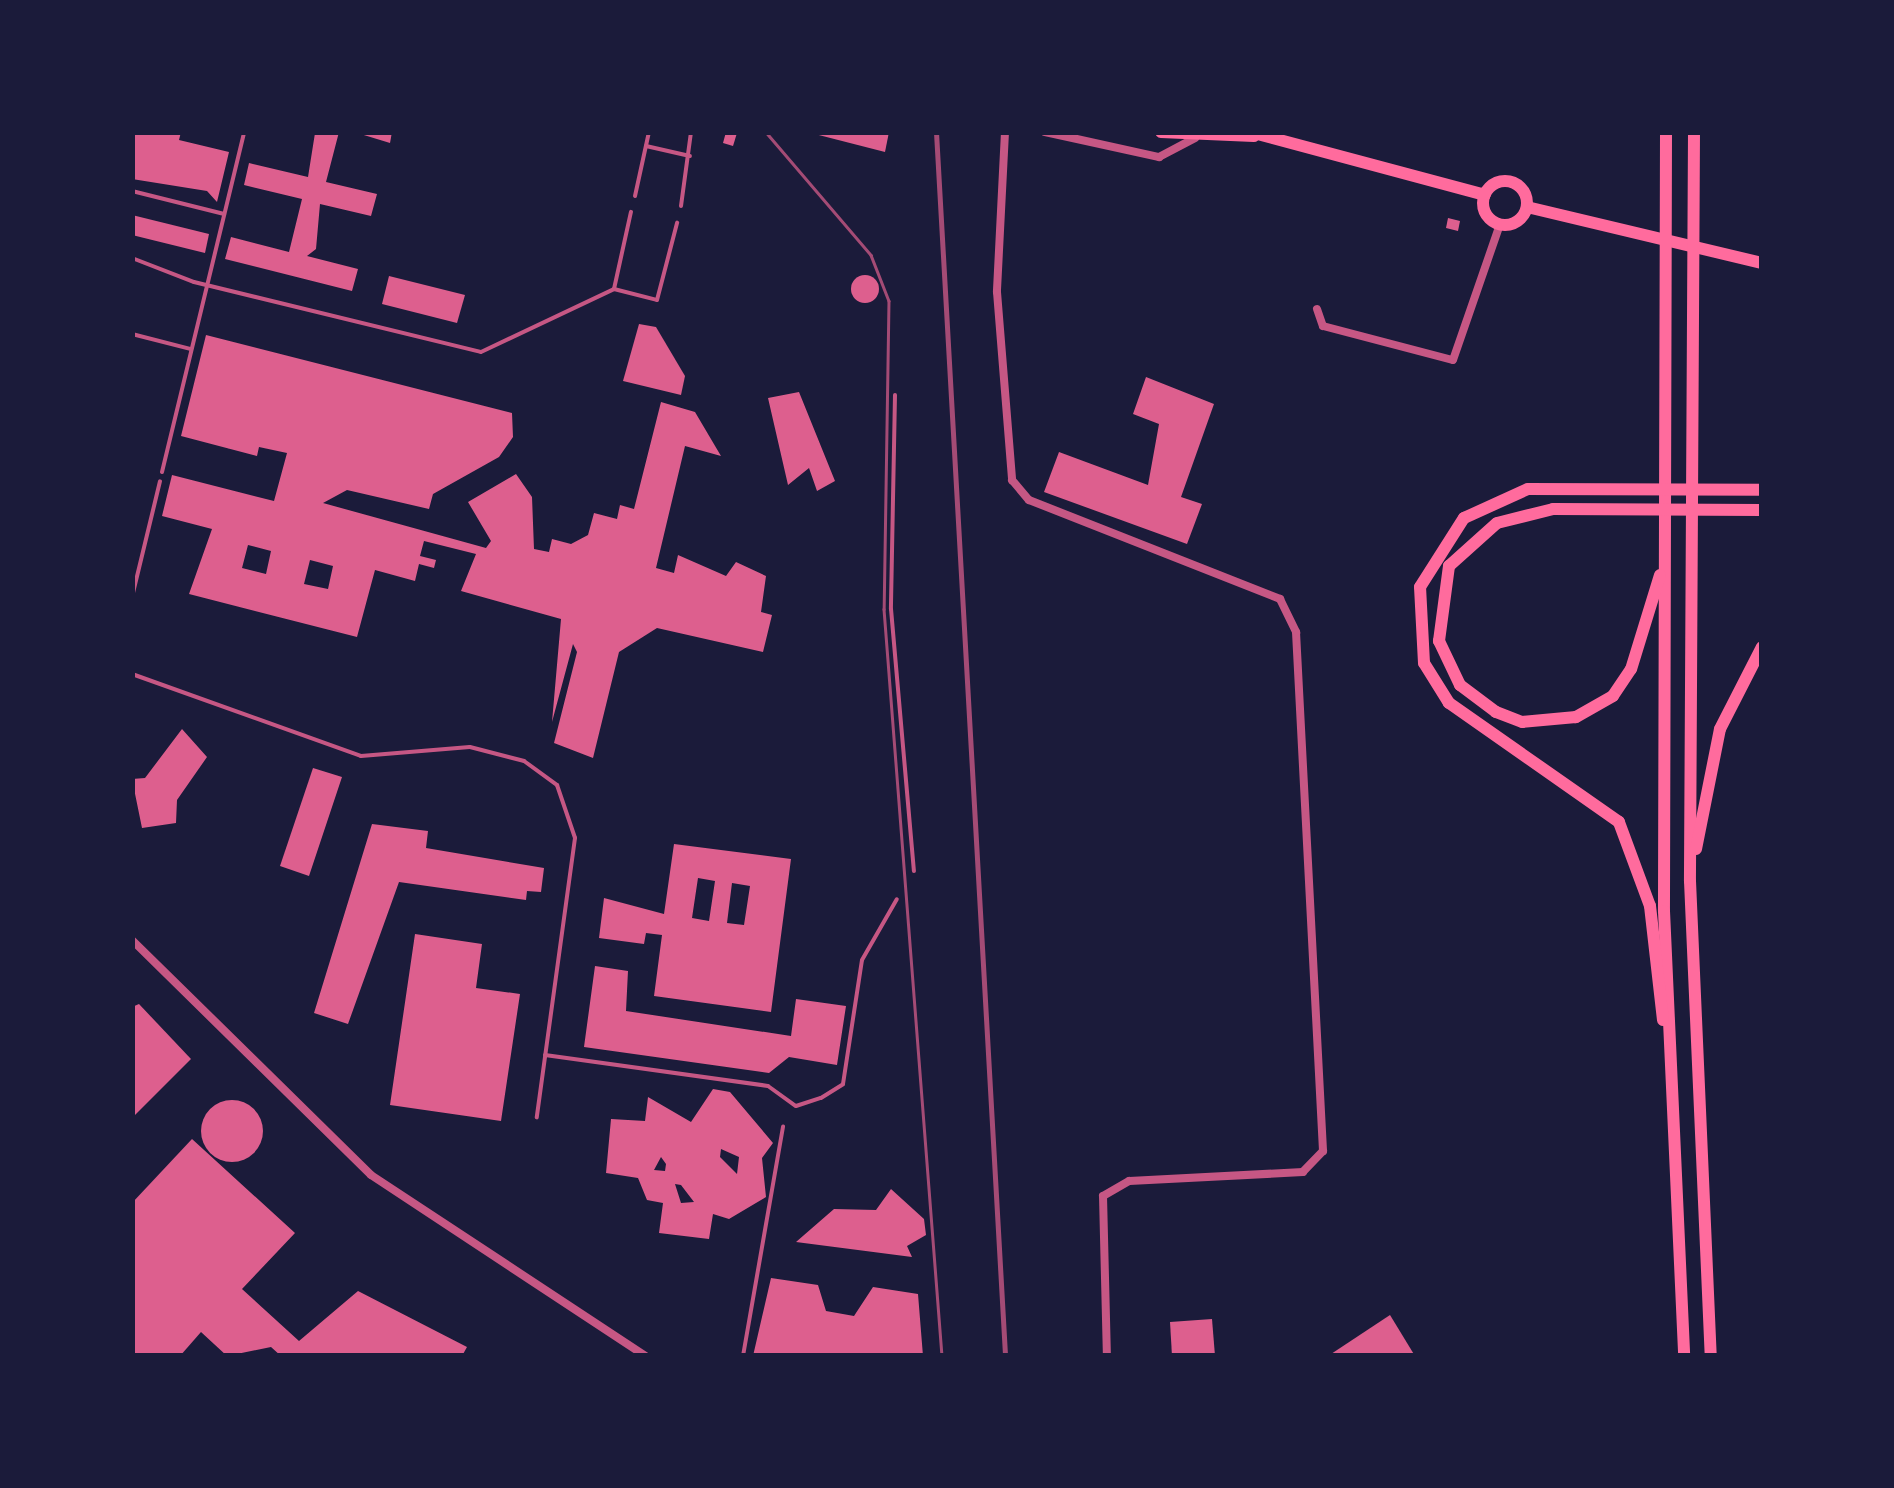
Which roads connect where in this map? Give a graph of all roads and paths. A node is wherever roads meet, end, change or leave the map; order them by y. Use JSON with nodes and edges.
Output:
{"nodes":[{"id":1,"x":244,"y":132,"type":"edge"},
{"id":2,"x":649,"y":132,"type":"edge"},
{"id":3,"x":691,"y":132,"type":"edge"},
{"id":4,"x":1005,"y":132,"type":"edge"},
{"id":5,"x":1045,"y":132,"type":"edge"},
{"id":6,"x":1162,"y":132,"type":"edge"},
{"id":7,"x":1666,"y":132,"type":"edge"},
{"id":8,"x":1694,"y":132,"type":"edge"},
{"id":9,"x":1252,"y":134,"type":"edge"},
{"id":10,"x":1195,"y":138,"type":"junction"},
{"id":11,"x":646,"y":146,"type":"junction"},
{"id":12,"x":690,"y":156,"type":"junction"},
{"id":13,"x":132,"y":191,"type":"edge"},
{"id":14,"x":1485,"y":195,"type":"junction"},
{"id":15,"x":635,"y":196,"type":"dead end"},
{"id":16,"x":681,"y":206,"type":"dead end"},
{"id":17,"x":1526,"y":206,"type":"junction"},
{"id":18,"x":631,"y":212,"type":"dead end"},
{"id":19,"x":224,"y":214,"type":"junction"},
{"id":20,"x":678,"y":223,"type":"dead end"},
{"id":21,"x":1500,"y":224,"type":"junction"},
{"id":22,"x":132,"y":258,"type":"edge"},
{"id":23,"x":1762,"y":263,"type":"edge"},
{"id":24,"x":207,"y":286,"type":"junction"},
{"id":25,"x":614,"y":289,"type":"junction"},
{"id":26,"x":1317,"y":308,"type":"dead end"},
{"id":27,"x":132,"y":334,"type":"edge"},
{"id":28,"x":192,"y":349,"type":"junction"},
{"id":29,"x":895,"y":395,"type":"dead end"},
{"id":30,"x":162,"y":472,"type":"dead end"},
{"id":31,"x":160,"y":480,"type":"dead end"},
{"id":32,"x":1762,"y":490,"type":"edge"},
{"id":33,"x":1762,"y":510,"type":"edge"},
{"id":34,"x":1666,"y":553,"type":"junction"},
{"id":35,"x":132,"y":597,"type":"edge"},
{"id":36,"x":1762,"y":648,"type":"edge"},
{"id":37,"x":132,"y":674,"type":"edge"},
{"id":38,"x":914,"y":871,"type":"dead end"},
{"id":39,"x":1690,"y":881,"type":"junction"},
{"id":40,"x":898,"y":899,"type":"dead end"},
{"id":41,"x":132,"y":940,"type":"edge"},
{"id":42,"x":1667,"y":1028,"type":"junction"},
{"id":43,"x":545,"y":1055,"type":"junction"},
{"id":44,"x":537,"y":1117,"type":"dead end"},
{"id":45,"x":783,"y":1126,"type":"dead end"},
{"id":46,"x":646,"y":1356,"type":"edge"},
{"id":47,"x":742,"y":1356,"type":"edge"},
{"id":48,"x":1107,"y":1356,"type":"edge"},
{"id":49,"x":1684,"y":1356,"type":"edge"},
{"id":50,"x":1711,"y":1356,"type":"edge"}],
"edges":[{"from":1,"to":19,"type":"lane"},
{"from":2,"to":11,"type":"lane"},
{"from":3,"to":12,"type":"lane"},
{"from":4,"to":48,"type":"street"},
{"from":5,"to":10,"type":"street"},
{"from":6,"to":10,"type":"main road"},
{"from":7,"to":34,"type":"main road"},
{"from":8,"to":39,"type":"main road"},
{"from":9,"to":10,"type":"main road"},
{"from":9,"to":14,"type":"main road"},
{"from":11,"to":12,"type":"lane"},
{"from":11,"to":15,"type":"lane"},
{"from":12,"to":16,"type":"lane"},
{"from":13,"to":19,"type":"lane"},
{"from":14,"to":17,"type":"main road"},
{"from":14,"to":21,"type":"main road"},
{"from":17,"to":21,"type":"main road"},
{"from":17,"to":23,"type":"main road"},
{"from":18,"to":25,"type":"lane"},
{"from":19,"to":24,"type":"lane"},
{"from":20,"to":25,"type":"lane"},
{"from":21,"to":26,"type":"street"},
{"from":22,"to":24,"type":"lane"},
{"from":24,"to":25,"type":"lane"},
{"from":24,"to":28,"type":"lane"},
{"from":27,"to":28,"type":"lane"},
{"from":28,"to":30,"type":"lane"},
{"from":29,"to":38,"type":"lane"},
{"from":31,"to":35,"type":"lane"},
{"from":32,"to":42,"type":"main road"},
{"from":33,"to":34,"type":"main road"},
{"from":34,"to":42,"type":"main road"},
{"from":36,"to":39,"type":"main road"},
{"from":37,"to":43,"type":"lane"},
{"from":39,"to":50,"type":"main road"},
{"from":40,"to":43,"type":"lane"},
{"from":41,"to":46,"type":"street"},
{"from":42,"to":49,"type":"main road"},
{"from":43,"to":44,"type":"lane"},
{"from":45,"to":47,"type":"lane"}]}
